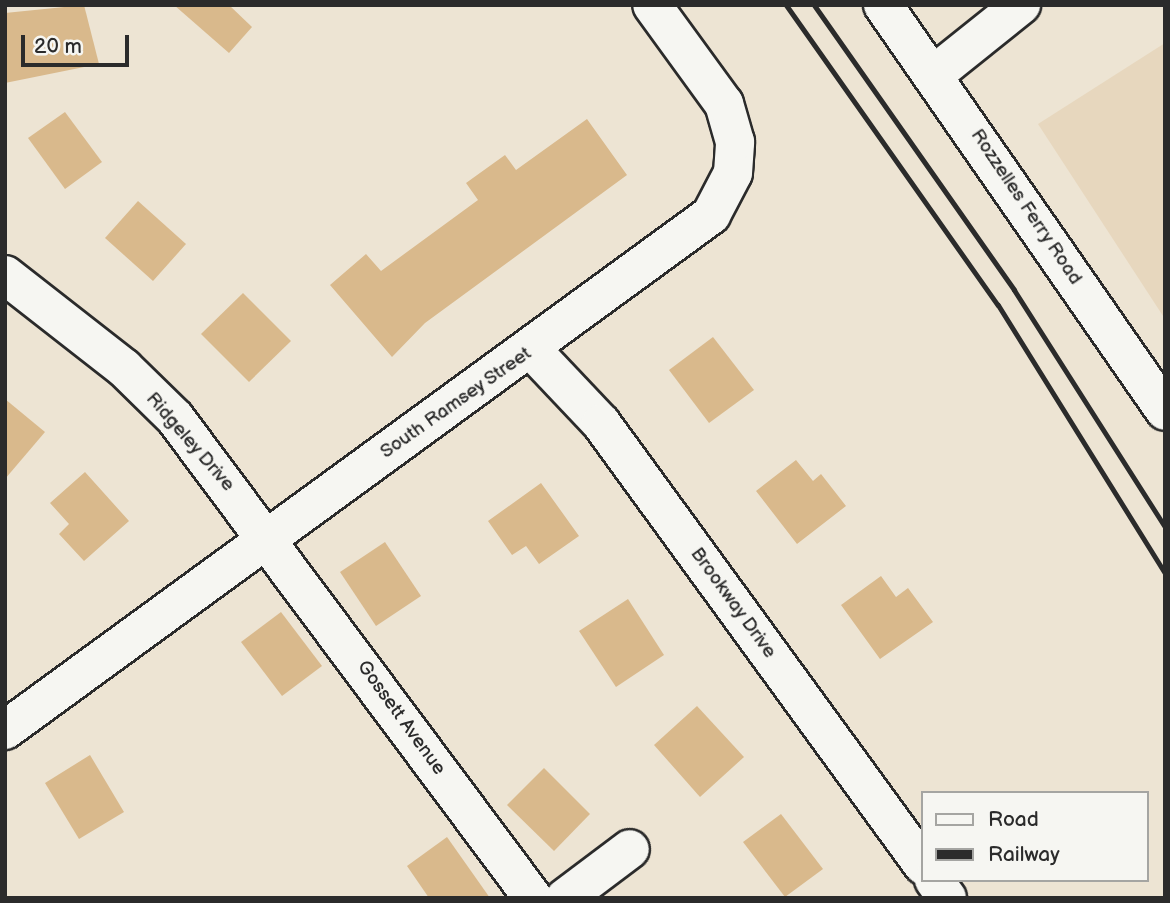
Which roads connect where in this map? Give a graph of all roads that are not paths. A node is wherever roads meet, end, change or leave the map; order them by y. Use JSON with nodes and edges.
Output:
{"nodes":[{"id":1,"x":652,"y":5,"type":"edge"},
{"id":2,"x":883,"y":5,"type":"edge"},
{"id":3,"x":1021,"y":5,"type":"edge"},
{"id":4,"x":936,"y":73,"type":"junction"},
{"id":5,"x":5,"y":275,"type":"edge"},
{"id":6,"x":532,"y":350,"type":"junction"},
{"id":7,"x":1165,"y":411,"type":"edge"},
{"id":8,"x":270,"y":538,"type":"junction"},
{"id":9,"x":5,"y":730,"type":"edge"},
{"id":10,"x":630,"y":849,"type":"dead end"},
{"id":11,"x":922,"y":864,"type":"edge"},
{"id":12,"x":935,"y":882,"type":"edge"},
{"id":13,"x":533,"y":898,"type":"edge"},
{"id":14,"x":565,"y":898,"type":"edge"},
{"id":15,"x":947,"y":898,"type":"edge"}],
"edges":[{"from":1,"to":6,"type":"street","name":"South Ramsey Street"},
{"from":2,"to":4,"type":"street","name":"Rozzelles Ferry Road"},
{"from":3,"to":4,"type":"street"},
{"from":4,"to":7,"type":"street","name":"Rozzelles Ferry Road"},
{"from":5,"to":8,"type":"street","name":"Ridgeley Drive"},
{"from":6,"to":8,"type":"street","name":"South Ramsey Street"},
{"from":6,"to":11,"type":"street","name":"Brookway Drive"},
{"from":8,"to":9,"type":"street","name":"South Ramsey Street"},
{"from":8,"to":13,"type":"street","name":"Gossett Avenue"},
{"from":10,"to":14,"type":"street"},
{"from":12,"to":15,"type":"street"}]}
